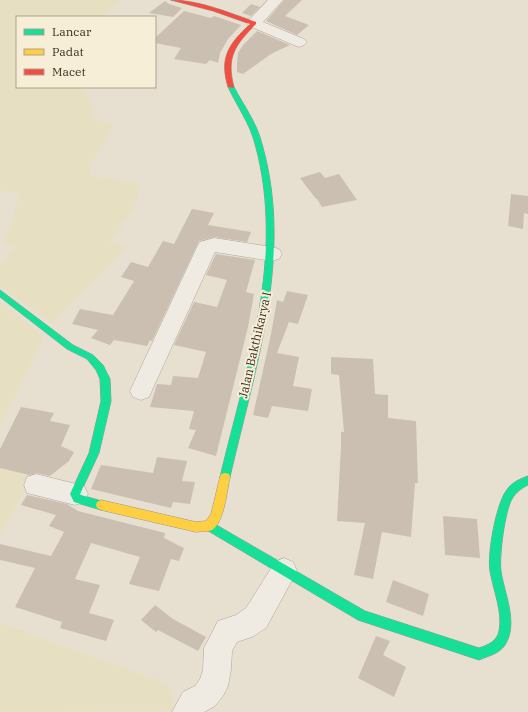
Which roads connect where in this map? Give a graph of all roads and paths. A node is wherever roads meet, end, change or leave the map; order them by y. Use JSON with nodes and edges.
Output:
{"nodes":[{"id":1,"x":174,"y":0,"type":"edge"},
{"id":2,"x":276,"y":0,"type":"edge"},
{"id":3,"x":254,"y":23,"type":"junction"},
{"id":4,"x":299,"y":42,"type":"dead end"},
{"id":5,"x":272,"y":254,"type":"junction"},
{"id":6,"x":0,"y":292,"type":"edge"},
{"id":7,"x":141,"y":391,"type":"dead end"},
{"id":8,"x":528,"y":480,"type":"edge"},
{"id":9,"x":36,"y":485,"type":"dead end"},
{"id":10,"x":75,"y":494,"type":"junction"},
{"id":11,"x":209,"y":526,"type":"junction"},
{"id":12,"x":284,"y":570,"type":"junction"},
{"id":13,"x":187,"y":712,"type":"edge"}],
"edges":[{"from":1,"to":3,"type":"street"},
{"from":2,"to":3,"type":"street"},
{"from":3,"to":4,"type":"street"},
{"from":3,"to":5,"type":"street","name":"Jalan Bakthikarya I"},
{"from":5,"to":7,"type":"street"},
{"from":5,"to":11,"type":"street","name":"Jalan Bakthikarya I"},
{"from":6,"to":10,"type":"street"},
{"from":8,"to":12,"type":"street"},
{"from":9,"to":10,"type":"street"},
{"from":10,"to":11,"type":"street"},
{"from":11,"to":12,"type":"street"},
{"from":12,"to":13,"type":"street"}]}
